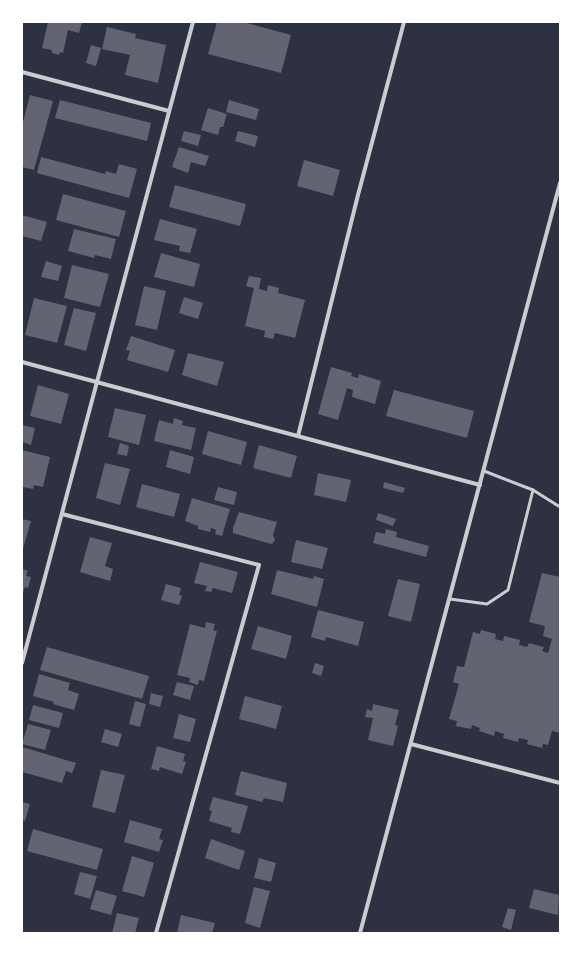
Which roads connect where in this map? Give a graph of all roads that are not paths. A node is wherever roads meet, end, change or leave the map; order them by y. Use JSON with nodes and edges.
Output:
{"nodes":[{"id":1,"x":193,"y":22,"type":"edge"},
{"id":2,"x":404,"y":22,"type":"edge"},
{"id":3,"x":22,"y":72,"type":"edge"},
{"id":4,"x":169,"y":111,"type":"junction"},
{"id":5,"x":560,"y":183,"type":"edge"},
{"id":6,"x":22,"y":362,"type":"edge"},
{"id":7,"x":97,"y":382,"type":"junction"},
{"id":8,"x":298,"y":436,"type":"junction"},
{"id":9,"x":484,"y":471,"type":"junction"},
{"id":10,"x":480,"y":485,"type":"junction"},
{"id":11,"x":533,"y":490,"type":"junction"},
{"id":12,"x":560,"y":507,"type":"edge"},
{"id":13,"x":62,"y":514,"type":"junction"},
{"id":14,"x":450,"y":599,"type":"junction"},
{"id":15,"x":22,"y":663,"type":"edge"},
{"id":16,"x":411,"y":744,"type":"junction"},
{"id":17,"x":560,"y":783,"type":"edge"},
{"id":18,"x":156,"y":933,"type":"edge"},
{"id":19,"x":360,"y":933,"type":"edge"}],
"edges":[{"from":1,"to":4,"type":"street"},
{"from":2,"to":8,"type":"street"},
{"from":3,"to":4,"type":"street"},
{"from":4,"to":7,"type":"street"},
{"from":5,"to":9,"type":"street"},
{"from":6,"to":7,"type":"street"},
{"from":7,"to":8,"type":"street"},
{"from":7,"to":13,"type":"street"},
{"from":8,"to":10,"type":"street"},
{"from":9,"to":10,"type":"street"},
{"from":9,"to":11,"type":"lane"},
{"from":10,"to":14,"type":"street"},
{"from":11,"to":12,"type":"lane"},
{"from":11,"to":14,"type":"lane"},
{"from":13,"to":15,"type":"street"},
{"from":13,"to":18,"type":"street"},
{"from":14,"to":16,"type":"street"},
{"from":16,"to":17,"type":"street"},
{"from":16,"to":19,"type":"street"}]}
